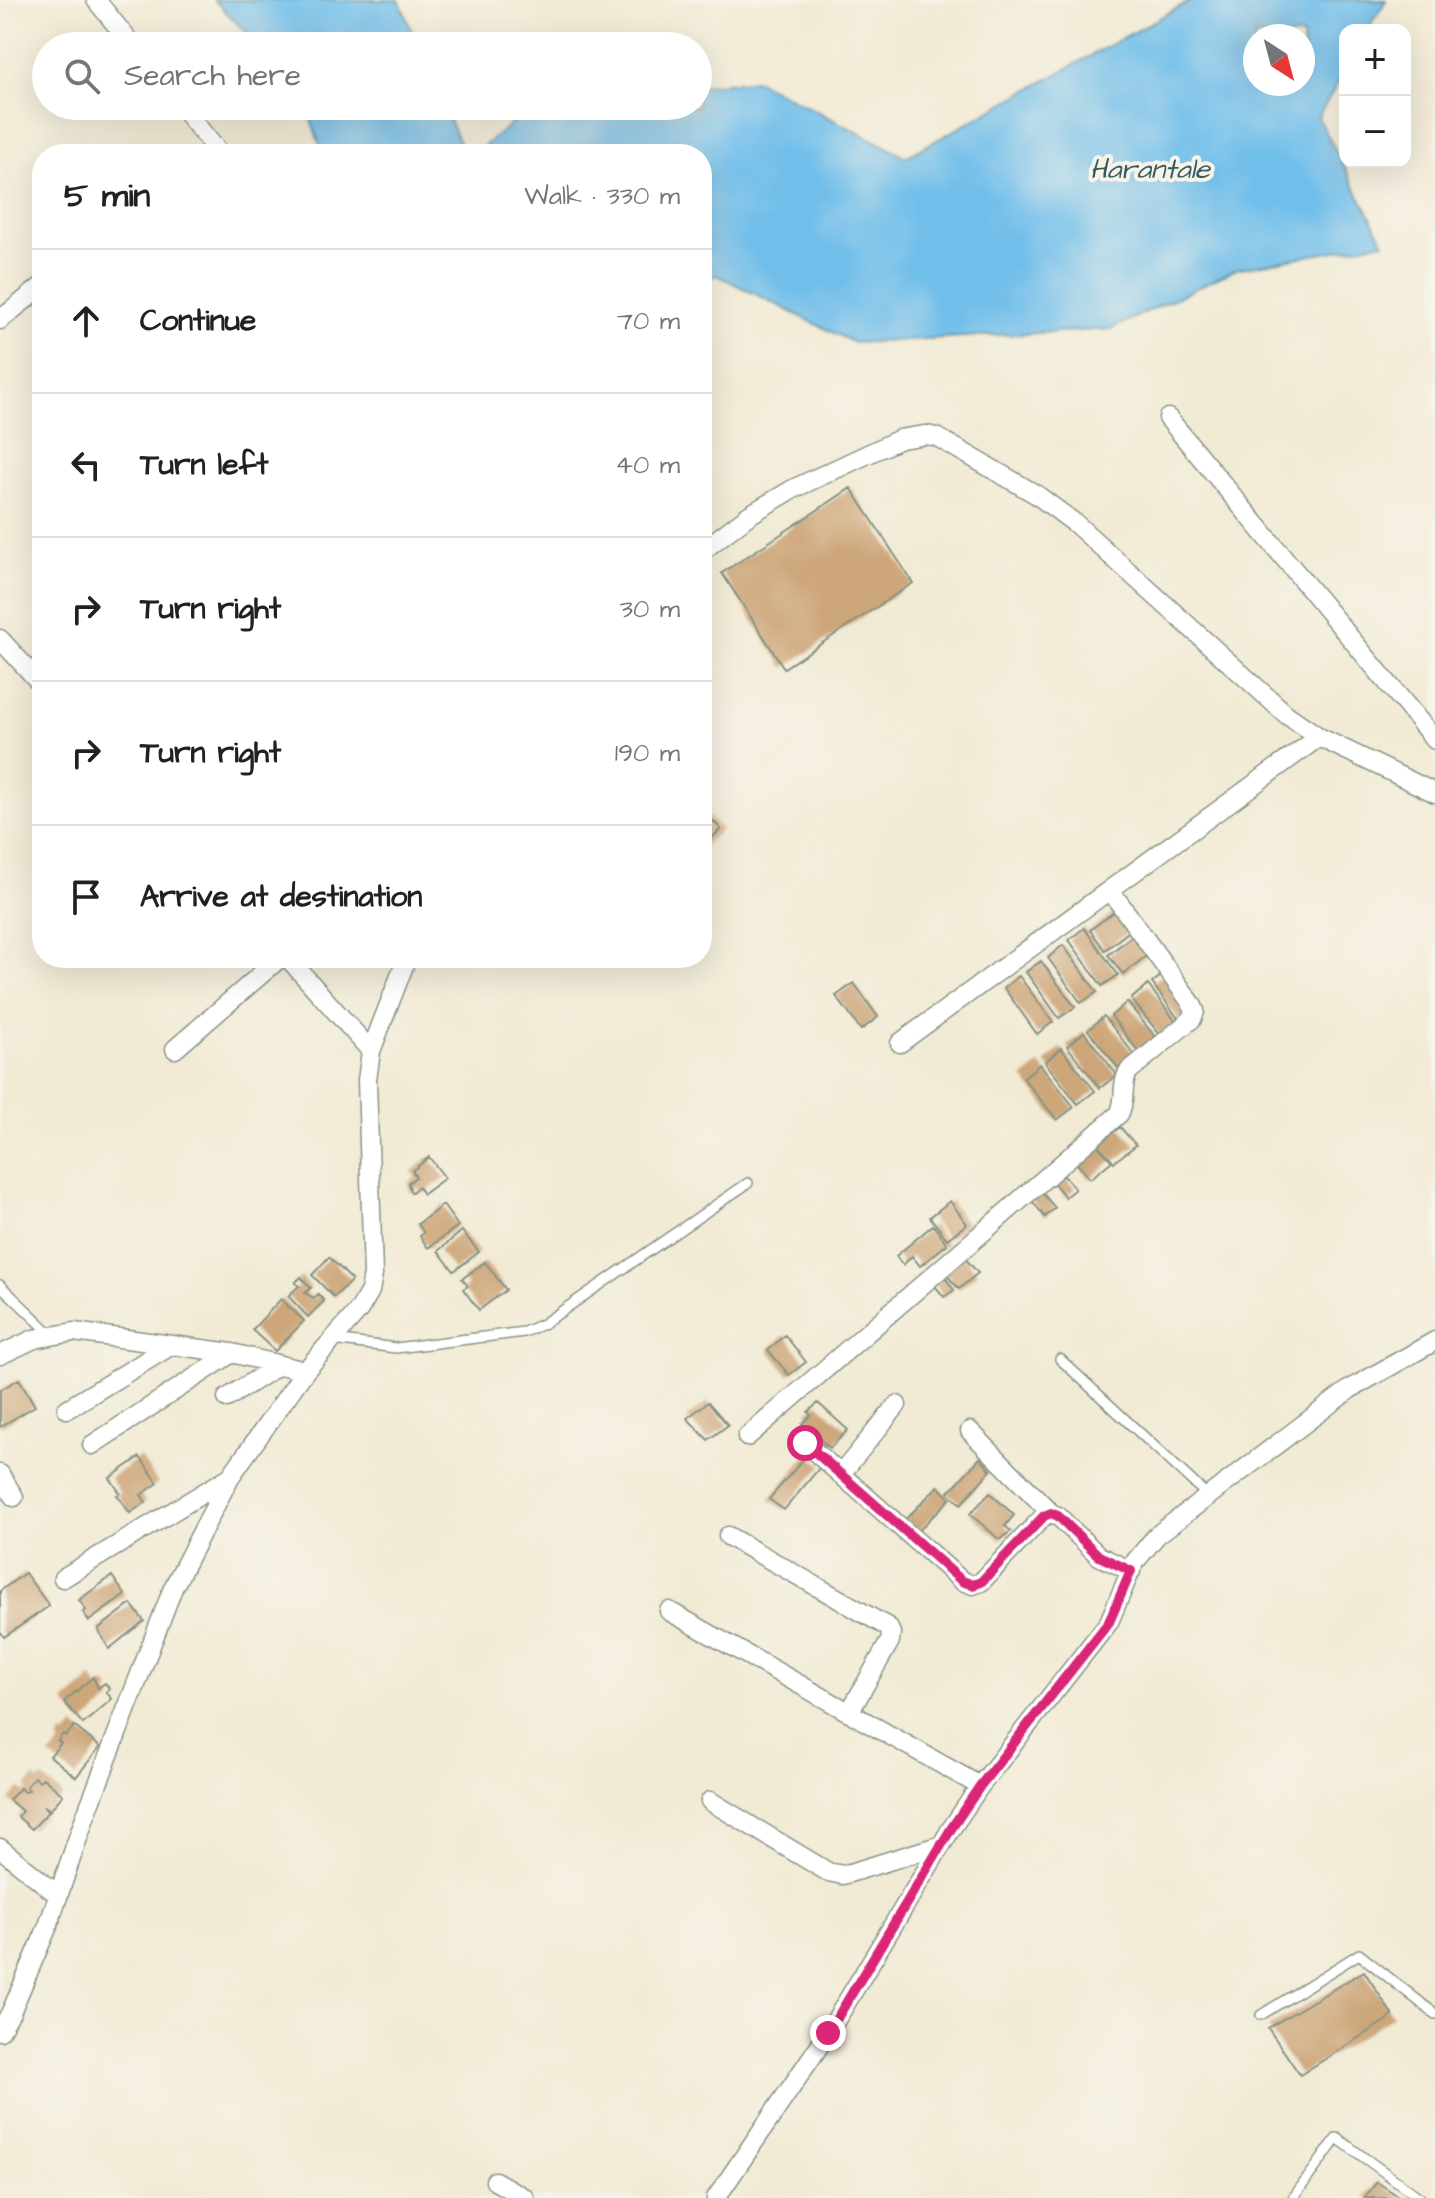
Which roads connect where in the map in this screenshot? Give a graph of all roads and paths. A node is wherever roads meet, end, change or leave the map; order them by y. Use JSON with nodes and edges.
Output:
{"nodes":[{"id":1,"x":96,"y":0,"type":"edge"},
{"id":2,"x":122,"y":32,"type":"edge"},
{"id":3,"x":191,"y":120,"type":"edge"},
{"id":4,"x":209,"y":144,"type":"edge"},
{"id":5,"x":32,"y":294,"type":"edge"},
{"id":6,"x":0,"y":320,"type":"edge"},
{"id":7,"x":1168,"y":418,"type":"dead end"},
{"id":8,"x":712,"y":543,"type":"edge"},
{"id":9,"x":0,"y":639,"type":"edge"},
{"id":10,"x":32,"y":674,"type":"edge"},
{"id":11,"x":1319,"y":737,"type":"junction"},
{"id":12,"x":1435,"y":740,"type":"edge"},
{"id":13,"x":1432,"y":786,"type":"edge"},
{"id":14,"x":1110,"y":890,"type":"junction"},
{"id":15,"x":268,"y":968,"type":"edge"},
{"id":16,"x":297,"y":968,"type":"edge"},
{"id":17,"x":403,"y":968,"type":"edge"},
{"id":18,"x":900,"y":1043,"type":"dead end"},
{"id":19,"x":175,"y":1049,"type":"dead end"},
{"id":20,"x":371,"y":1051,"type":"junction"},
{"id":21,"x":748,"y":1183,"type":"dead end"},
{"id":22,"x":0,"y":1285,"type":"edge"},
{"id":23,"x":52,"y":1335,"type":"junction"},
{"id":24,"x":333,"y":1340,"type":"junction"},
{"id":25,"x":1435,"y":1341,"type":"edge"},
{"id":26,"x":172,"y":1345,"type":"junction"},
{"id":27,"x":232,"y":1353,"type":"junction"},
{"id":28,"x":0,"y":1355,"type":"edge"},
{"id":29,"x":1060,"y":1359,"type":"dead end"},
{"id":30,"x":279,"y":1365,"type":"junction"},
{"id":31,"x":305,"y":1371,"type":"junction"},
{"id":32,"x":227,"y":1398,"type":"dead end"},
{"id":33,"x":897,"y":1405,"type":"dead end"},
{"id":34,"x":67,"y":1409,"type":"dead end"},
{"id":35,"x":970,"y":1431,"type":"dead end"},
{"id":36,"x":747,"y":1437,"type":"dead end"},
{"id":37,"x":805,"y":1443,"type":"dead end"},
{"id":38,"x":92,"y":1445,"type":"dead end"},
{"id":39,"x":0,"y":1474,"type":"edge"},
{"id":40,"x":841,"y":1474,"type":"junction"},
{"id":41,"x":230,"y":1477,"type":"junction"},
{"id":42,"x":1208,"y":1496,"type":"junction"},
{"id":43,"x":14,"y":1497,"type":"dead end"},
{"id":44,"x":1051,"y":1513,"type":"junction"},
{"id":45,"x":728,"y":1536,"type":"dead end"},
{"id":46,"x":1131,"y":1571,"type":"junction"},
{"id":47,"x":63,"y":1578,"type":"dead end"},
{"id":48,"x":669,"y":1611,"type":"dead end"},
{"id":49,"x":849,"y":1713,"type":"junction"},
{"id":50,"x":980,"y":1786,"type":"junction"},
{"id":51,"x":710,"y":1801,"type":"dead end"},
{"id":52,"x":941,"y":1845,"type":"junction"},
{"id":53,"x":0,"y":1848,"type":"edge"},
{"id":54,"x":58,"y":1895,"type":"junction"},
{"id":55,"x":1435,"y":2014,"type":"edge"},
{"id":56,"x":1261,"y":2015,"type":"dead end"},
{"id":57,"x":0,"y":2031,"type":"edge"},
{"id":58,"x":495,"y":2181,"type":"dead end"},
{"id":59,"x":525,"y":2198,"type":"edge"},
{"id":60,"x":716,"y":2198,"type":"edge"},
{"id":61,"x":1293,"y":2198,"type":"edge"},
{"id":62,"x":1420,"y":2198,"type":"edge"}],
"edges":[{"from":1,"to":2,"type":"street"},
{"from":3,"to":4,"type":"street"},
{"from":5,"to":6,"type":"street"},
{"from":7,"to":12,"type":"street"},
{"from":8,"to":11,"type":"street"},
{"from":9,"to":10,"type":"street"},
{"from":11,"to":13,"type":"street"},
{"from":11,"to":14,"type":"street"},
{"from":14,"to":18,"type":"street"},
{"from":14,"to":36,"type":"street"},
{"from":15,"to":19,"type":"street"},
{"from":16,"to":20,"type":"street"},
{"from":17,"to":20,"type":"street"},
{"from":20,"to":24,"type":"street"},
{"from":21,"to":24,"type":"lane"},
{"from":22,"to":23,"type":"lane"},
{"from":23,"to":26,"type":"street"},
{"from":23,"to":28,"type":"street"},
{"from":24,"to":31,"type":"street"},
{"from":25,"to":42,"type":"street"},
{"from":26,"to":27,"type":"street"},
{"from":26,"to":34,"type":"street"},
{"from":27,"to":30,"type":"street"},
{"from":27,"to":38,"type":"street"},
{"from":29,"to":42,"type":"lane"},
{"from":30,"to":31,"type":"street"},
{"from":30,"to":32,"type":"street"},
{"from":31,"to":41,"type":"street"},
{"from":33,"to":40,"type":"street"},
{"from":35,"to":44,"type":"street"},
{"from":37,"to":40,"type":"street"},
{"from":39,"to":43,"type":"street"},
{"from":40,"to":44,"type":"street"},
{"from":41,"to":47,"type":"street"},
{"from":41,"to":54,"type":"street"},
{"from":42,"to":46,"type":"street"},
{"from":44,"to":46,"type":"street"},
{"from":45,"to":49,"type":"street"},
{"from":46,"to":50,"type":"street"},
{"from":48,"to":49,"type":"street"},
{"from":49,"to":50,"type":"street"},
{"from":50,"to":52,"type":"street"},
{"from":51,"to":52,"type":"street"},
{"from":52,"to":60,"type":"street"},
{"from":53,"to":54,"type":"street"},
{"from":54,"to":57,"type":"street"},
{"from":55,"to":56,"type":"lane"},
{"from":58,"to":59,"type":"street"},
{"from":61,"to":62,"type":"lane"}]}
